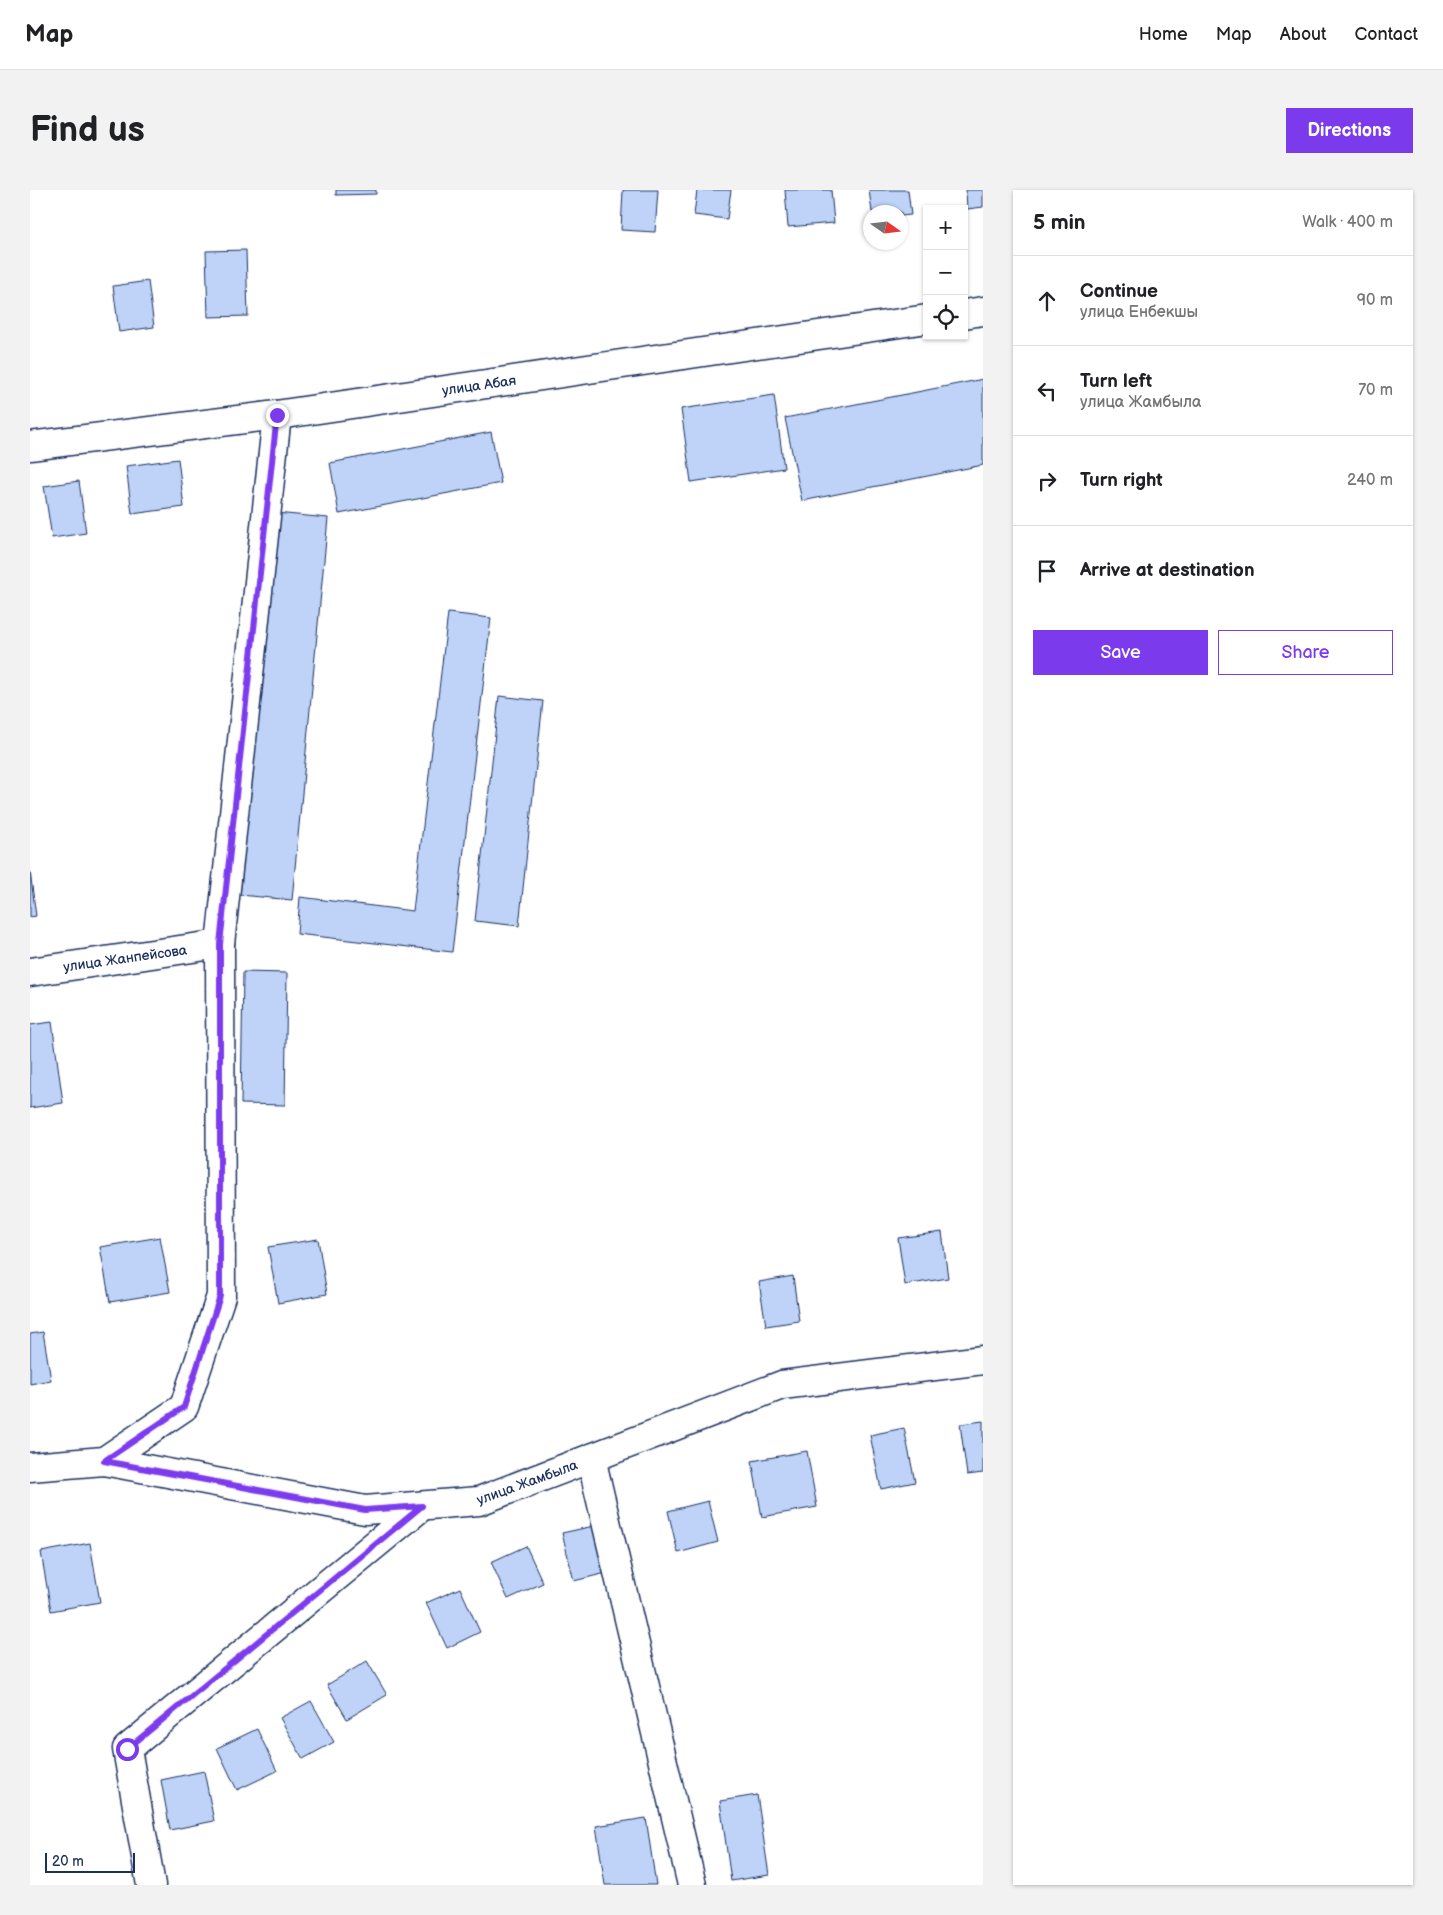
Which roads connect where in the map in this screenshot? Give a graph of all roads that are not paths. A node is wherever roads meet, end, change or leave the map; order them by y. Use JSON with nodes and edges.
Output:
{"nodes":[{"id":1,"x":983,"y":311,"type":"edge"},
{"id":2,"x":968,"y":313,"type":"edge"},
{"id":3,"x":923,"y":320,"type":"edge"},
{"id":4,"x":277,"y":415,"type":"junction"},
{"id":5,"x":30,"y":446,"type":"edge"},
{"id":6,"x":220,"y":944,"type":"junction"},
{"id":7,"x":30,"y":972,"type":"edge"},
{"id":8,"x":983,"y":1360,"type":"edge"},
{"id":9,"x":591,"y":1458,"type":"junction"},
{"id":10,"x":104,"y":1461,"type":"junction"},
{"id":11,"x":30,"y":1466,"type":"edge"},
{"id":12,"x":422,"y":1506,"type":"junction"},
{"id":13,"x":151,"y":1885,"type":"edge"},
{"id":14,"x":692,"y":1885,"type":"edge"}],
"edges":[{"from":1,"to":2,"type":"street"},
{"from":3,"to":4,"type":"street","name":"улица Абая"},
{"from":4,"to":5,"type":"street","name":"улица Абая"},
{"from":4,"to":6,"type":"street"},
{"from":6,"to":7,"type":"street","name":"улица Жанпейсова"},
{"from":6,"to":10,"type":"street"},
{"from":8,"to":9,"type":"street","name":"улица Жамбыла"},
{"from":9,"to":12,"type":"street","name":"улица Жамбыла"},
{"from":9,"to":14,"type":"street"},
{"from":10,"to":11,"type":"street","name":"улица Жамбыла"},
{"from":10,"to":12,"type":"street","name":"улица Жамбыла"},
{"from":12,"to":13,"type":"street"}]}
